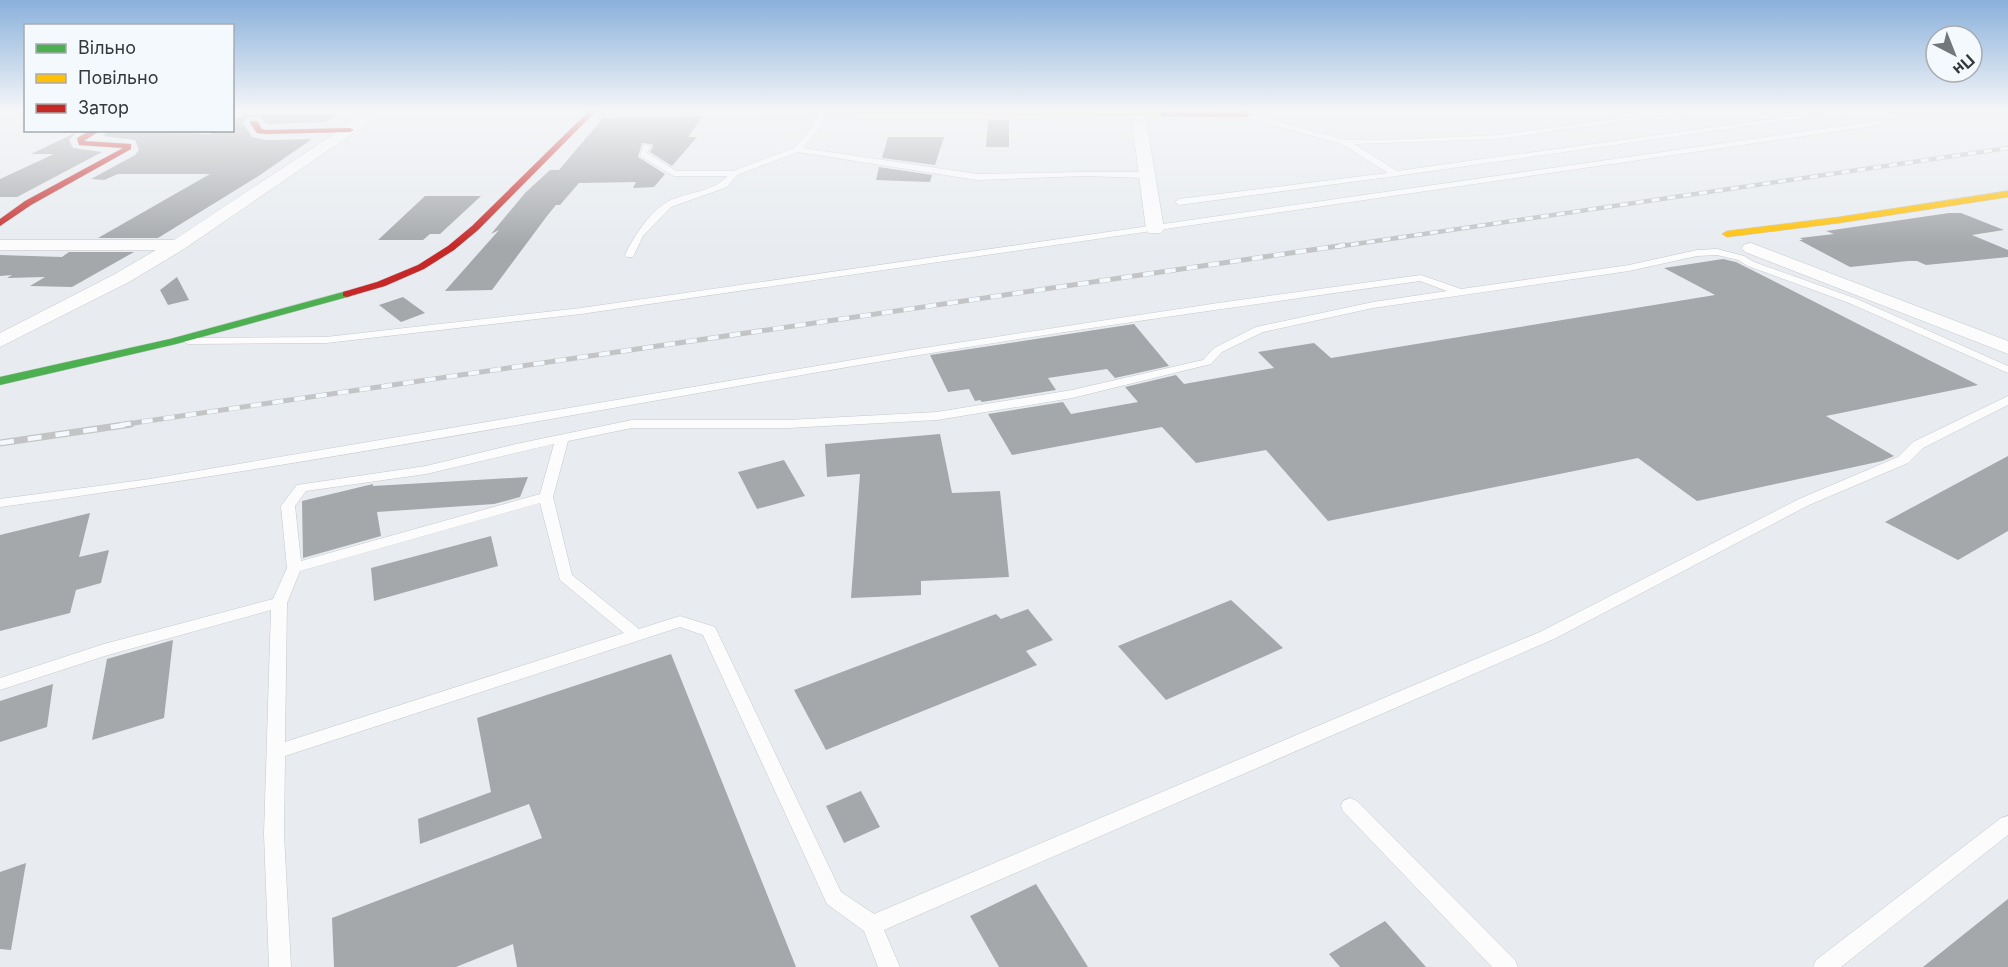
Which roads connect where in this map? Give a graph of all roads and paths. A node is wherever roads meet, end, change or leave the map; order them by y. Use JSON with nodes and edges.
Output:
{"nodes":[{"id":1,"x":116,"y":155,"type":"edge"},
{"id":2,"x":312,"y":155,"type":"edge"},
{"id":3,"x":548,"y":155,"type":"edge"},
{"id":4,"x":645,"y":155,"type":"edge"},
{"id":5,"x":784,"y":155,"type":"edge"},
{"id":6,"x":831,"y":155,"type":"edge"},
{"id":7,"x":1143,"y":155,"type":"edge"},
{"id":8,"x":1366,"y":155,"type":"edge"},
{"id":9,"x":1531,"y":155,"type":"edge"},
{"id":10,"x":1656,"y":155,"type":"edge"},
{"id":11,"x":734,"y":174,"type":"junction"},
{"id":12,"x":1396,"y":174,"type":"junction"},
{"id":13,"x":1145,"y":175,"type":"junction"},
{"id":14,"x":2008,"y":194,"type":"edge"},
{"id":15,"x":1179,"y":202,"type":"dead end"},
{"id":16,"x":0,"y":223,"type":"edge"},
{"id":17,"x":1155,"y":228,"type":"junction"},
{"id":18,"x":1727,"y":234,"type":"dead end"},
{"id":19,"x":0,"y":245,"type":"edge"},
{"id":20,"x":178,"y":245,"type":"junction"},
{"id":21,"x":1751,"y":248,"type":"dead end"},
{"id":22,"x":630,"y":255,"type":"dead end"},
{"id":23,"x":1460,"y":293,"type":"junction"},
{"id":24,"x":0,"y":341,"type":"edge"},
{"id":25,"x":172,"y":342,"type":"junction"},
{"id":26,"x":2008,"y":348,"type":"edge"},
{"id":27,"x":2008,"y":370,"type":"edge"},
{"id":28,"x":0,"y":381,"type":"edge"},
{"id":29,"x":2008,"y":400,"type":"edge"},
{"id":30,"x":562,"y":439,"type":"junction"},
{"id":31,"x":546,"y":497,"type":"junction"},
{"id":32,"x":0,"y":503,"type":"edge"},
{"id":33,"x":294,"y":568,"type":"junction"},
{"id":34,"x":279,"y":603,"type":"junction"},
{"id":35,"x":636,"y":635,"type":"junction"},
{"id":36,"x":0,"y":684,"type":"edge"},
{"id":37,"x":275,"y":752,"type":"junction"},
{"id":38,"x":1350,"y":806,"type":"dead end"},
{"id":39,"x":2008,"y":824,"type":"edge"},
{"id":40,"x":872,"y":925,"type":"junction"},
{"id":41,"x":280,"y":967,"type":"edge"},
{"id":42,"x":889,"y":967,"type":"edge"},
{"id":43,"x":1507,"y":967,"type":"edge"},
{"id":44,"x":1824,"y":967,"type":"edge"}],
"edges":[{"from":1,"to":16,"type":"street"},
{"from":2,"to":20,"type":"street"},
{"from":3,"to":25,"type":"street"},
{"from":4,"to":11,"type":"lane"},
{"from":5,"to":11,"type":"lane"},
{"from":6,"to":13,"type":"lane"},
{"from":7,"to":13,"type":"street"},
{"from":8,"to":12,"type":"lane"},
{"from":9,"to":12,"type":"lane"},
{"from":10,"to":17,"type":"lane"},
{"from":11,"to":22,"type":"lane"},
{"from":12,"to":15,"type":"lane"},
{"from":13,"to":17,"type":"street"},
{"from":14,"to":18,"type":"street"},
{"from":17,"to":25,"type":"lane"},
{"from":19,"to":20,"type":"street"},
{"from":20,"to":24,"type":"street"},
{"from":21,"to":26,"type":"street"},
{"from":23,"to":27,"type":"lane"},
{"from":23,"to":30,"type":"lane"},
{"from":23,"to":32,"type":"lane"},
{"from":25,"to":28,"type":"street"},
{"from":29,"to":40,"type":"lane"},
{"from":30,"to":31,"type":"lane"},
{"from":30,"to":33,"type":"lane"},
{"from":31,"to":33,"type":"lane"},
{"from":31,"to":35,"type":"lane"},
{"from":33,"to":34,"type":"lane"},
{"from":34,"to":36,"type":"lane"},
{"from":34,"to":37,"type":"lane"},
{"from":35,"to":37,"type":"lane"},
{"from":35,"to":40,"type":"lane"},
{"from":37,"to":41,"type":"lane"},
{"from":38,"to":43,"type":"lane"},
{"from":39,"to":44,"type":"lane"},
{"from":40,"to":42,"type":"lane"}]}
